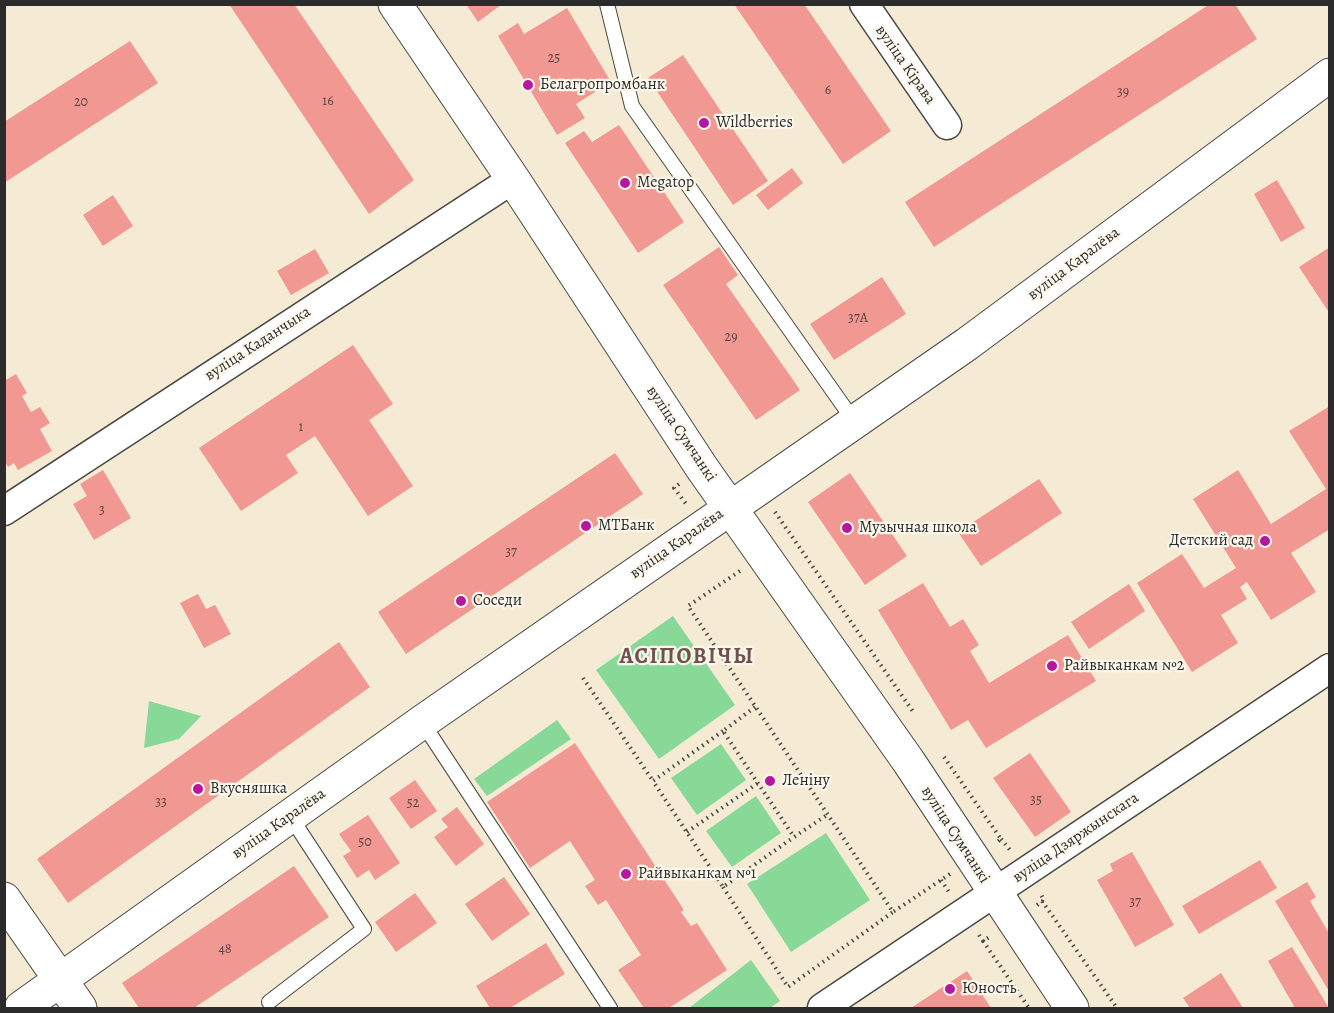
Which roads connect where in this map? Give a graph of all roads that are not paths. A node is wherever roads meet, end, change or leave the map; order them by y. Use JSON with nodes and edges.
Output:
{"nodes":[{"id":1,"x":395,"y":4,"type":"edge"},
{"id":2,"x":607,"y":4,"type":"edge"},
{"id":3,"x":864,"y":4,"type":"edge"},
{"id":4,"x":1329,"y":75,"type":"edge"},
{"id":5,"x":947,"y":125,"type":"dead end"},
{"id":6,"x":513,"y":179,"type":"junction"},
{"id":7,"x":854,"y":421,"type":"junction"},
{"id":8,"x":731,"y":506,"type":"junction"},
{"id":9,"x":4,"y":511,"type":"edge"},
{"id":10,"x":1329,"y":668,"type":"edge"},
{"id":11,"x":422,"y":722,"type":"junction"},
{"id":12,"x":290,"y":816,"type":"junction"},
{"id":13,"x":993,"y":893,"type":"junction"},
{"id":14,"x":4,"y":899,"type":"edge"},
{"id":15,"x":61,"y":980,"type":"junction"},
{"id":16,"x":268,"y":1006,"type":"edge"},
{"id":17,"x":21,"y":1008,"type":"edge"},
{"id":18,"x":80,"y":1008,"type":"edge"},
{"id":19,"x":610,"y":1008,"type":"edge"},
{"id":20,"x":822,"y":1008,"type":"edge"},
{"id":21,"x":1072,"y":1008,"type":"edge"}],
"edges":[{"from":1,"to":6,"type":"street","name":"вуліца Сумчанкі"},
{"from":2,"to":7,"type":"lane"},
{"from":3,"to":5,"type":"street","name":"вуліца Кірава"},
{"from":4,"to":7,"type":"street","name":"вуліца Каралёва"},
{"from":6,"to":8,"type":"street","name":"вуліца Сумчанкі"},
{"from":6,"to":9,"type":"street","name":"вуліца Каданчыка"},
{"from":7,"to":8,"type":"street","name":"вуліца Каралёва"},
{"from":8,"to":11,"type":"street","name":"вуліца Каралёва"},
{"from":8,"to":13,"type":"street","name":"вуліца Сумчанкі"},
{"from":10,"to":13,"type":"street","name":"вуліца Дзяржынскага"},
{"from":11,"to":12,"type":"street","name":"вуліца Каралёва"},
{"from":11,"to":19,"type":"lane"},
{"from":12,"to":15,"type":"street","name":"вуліца Каралёва"},
{"from":12,"to":16,"type":"lane"},
{"from":13,"to":20,"type":"street","name":"вуліца Дзяржынскага"},
{"from":13,"to":21,"type":"street","name":"вуліца Сумчанкі"},
{"from":14,"to":15,"type":"street"},
{"from":15,"to":17,"type":"street","name":"вуліца Каралёва"},
{"from":15,"to":18,"type":"street"}]}
